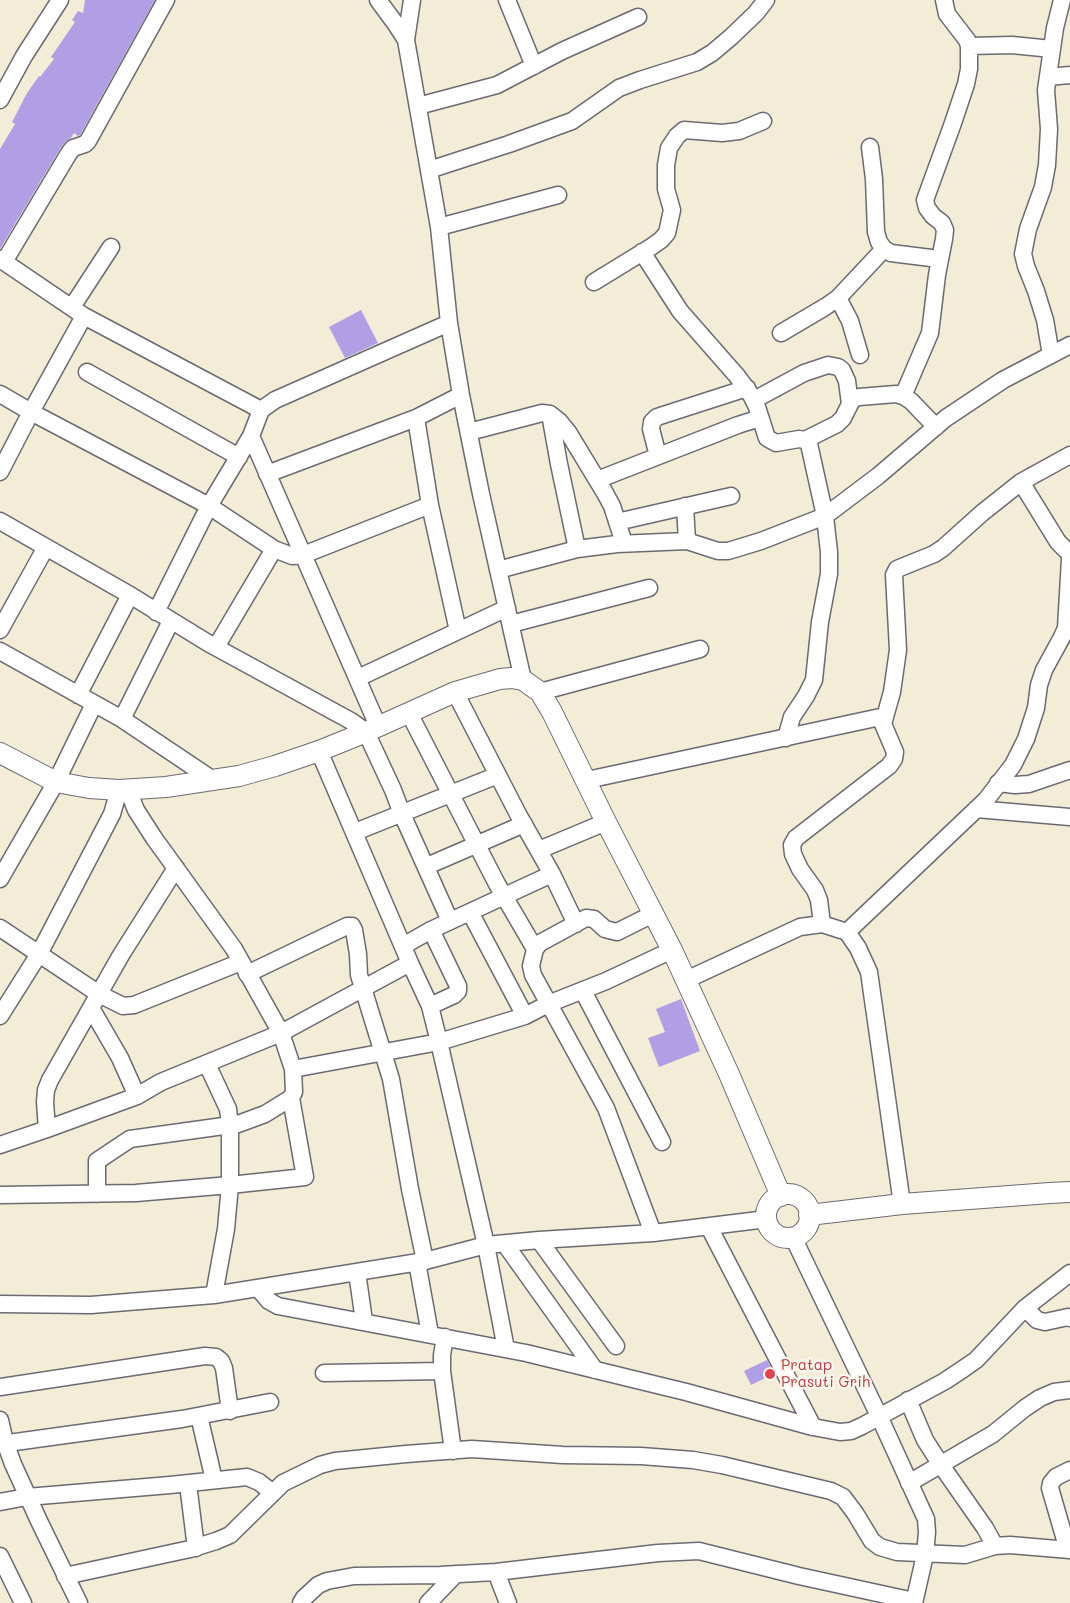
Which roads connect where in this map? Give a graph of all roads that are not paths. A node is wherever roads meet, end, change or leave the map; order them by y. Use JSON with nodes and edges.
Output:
{"nodes":[{"id":1,"x":60,"y":0,"type":"edge"},
{"id":2,"x":166,"y":0,"type":"edge"},
{"id":3,"x":378,"y":0,"type":"edge"},
{"id":4,"x":412,"y":0,"type":"edge"},
{"id":5,"x":507,"y":0,"type":"edge"},
{"id":6,"x":766,"y":0,"type":"edge"},
{"id":7,"x":944,"y":0,"type":"edge"},
{"id":8,"x":1064,"y":3,"type":"edge"},
{"id":9,"x":638,"y":17,"type":"dead end"},
{"id":10,"x":406,"y":40,"type":"junction"},
{"id":11,"x":969,"y":46,"type":"junction"},
{"id":12,"x":1052,"y":49,"type":"junction"},
{"id":13,"x":534,"y":66,"type":"junction"},
{"id":14,"x":1070,"y":74,"type":"edge"},
{"id":15,"x":1048,"y":77,"type":"junction"},
{"id":16,"x":0,"y":100,"type":"edge"},
{"id":17,"x":418,"y":106,"type":"junction"},
{"id":18,"x":763,"y":121,"type":"dead end"},
{"id":19,"x":870,"y":147,"type":"dead end"},
{"id":20,"x":429,"y":170,"type":"junction"},
{"id":21,"x":558,"y":195,"type":"dead end"},
{"id":22,"x":439,"y":227,"type":"junction"},
{"id":23,"x":111,"y":246,"type":"dead end"},
{"id":24,"x":884,"y":248,"type":"junction"},
{"id":25,"x":642,"y":252,"type":"junction"},
{"id":26,"x":939,"y":259,"type":"junction"},
{"id":27,"x":2,"y":261,"type":"edge"},
{"id":28,"x":594,"y":282,"type":"dead end"},
{"id":29,"x":838,"y":298,"type":"junction"},
{"id":30,"x":78,"y":312,"type":"junction"},
{"id":31,"x":449,"y":323,"type":"junction"},
{"id":32,"x":781,"y":333,"type":"dead end"},
{"id":33,"x":1070,"y":345,"type":"edge"},
{"id":34,"x":860,"y":355,"type":"dead end"},
{"id":35,"x":1051,"y":355,"type":"junction"},
{"id":36,"x":87,"y":372,"type":"dead end"},
{"id":37,"x":0,"y":394,"type":"edge"},
{"id":38,"x":750,"y":394,"type":"junction"},
{"id":39,"x":461,"y":395,"type":"junction"},
{"id":40,"x":903,"y":396,"type":"junction"},
{"id":41,"x":850,"y":404,"type":"junction"},
{"id":42,"x":260,"y":410,"type":"junction"},
{"id":43,"x":31,"y":412,"type":"junction"},
{"id":44,"x":550,"y":414,"type":"junction"},
{"id":45,"x":416,"y":418,"type":"junction"},
{"id":46,"x":760,"y":418,"type":"junction"},
{"id":47,"x":936,"y":427,"type":"junction"},
{"id":48,"x":469,"y":432,"type":"junction"},
{"id":49,"x":251,"y":436,"type":"junction"},
{"id":50,"x":805,"y":440,"type":"junction"},
{"id":51,"x":1070,"y":455,"type":"edge"},
{"id":52,"x":658,"y":456,"type":"junction"},
{"id":53,"x":238,"y":457,"type":"junction"},
{"id":54,"x":0,"y":472,"type":"edge"},
{"id":55,"x":267,"y":474,"type":"junction"},
{"id":56,"x":597,"y":480,"type":"junction"},
{"id":57,"x":1022,"y":482,"type":"junction"},
{"id":58,"x":731,"y":496,"type":"dead end"},
{"id":59,"x":430,"y":505,"type":"junction"},
{"id":60,"x":209,"y":506,"type":"junction"},
{"id":61,"x":685,"y":506,"type":"junction"},
{"id":62,"x":825,"y":516,"type":"junction"},
{"id":63,"x":0,"y":521,"type":"edge"},
{"id":64,"x":617,"y":522,"type":"junction"},
{"id":65,"x":687,"y":542,"type":"junction"},
{"id":66,"x":624,"y":543,"type":"junction"},
{"id":67,"x":46,"y":547,"type":"junction"},
{"id":68,"x":274,"y":549,"type":"junction"},
{"id":69,"x":577,"y":549,"type":"junction"},
{"id":70,"x":1070,"y":554,"type":"edge"},
{"id":71,"x":303,"y":555,"type":"junction"},
{"id":72,"x":1070,"y":559,"type":"edge"},
{"id":73,"x":498,"y":570,"type":"junction"},
{"id":74,"x":649,"y":588,"type":"dead end"},
{"id":75,"x":130,"y":595,"type":"junction"},
{"id":76,"x":507,"y":608,"type":"junction"},
{"id":77,"x":156,"y":612,"type":"junction"},
{"id":78,"x":171,"y":622,"type":"junction"},
{"id":79,"x":511,"y":624,"type":"junction"},
{"id":80,"x":0,"y":630,"type":"edge"},
{"id":81,"x":458,"y":631,"type":"junction"},
{"id":82,"x":216,"y":647,"type":"junction"},
{"id":83,"x":700,"y":648,"type":"dead end"},
{"id":84,"x":0,"y":651,"type":"edge"},
{"id":85,"x":358,"y":678,"type":"junction"},
{"id":86,"x":523,"y":680,"type":"junction"},
{"id":87,"x":455,"y":692,"type":"junction"},
{"id":88,"x":540,"y":692,"type":"junction"},
{"id":89,"x":78,"y":695,"type":"junction"},
{"id":90,"x":94,"y":704,"type":"junction"},
{"id":91,"x":409,"y":713,"type":"junction"},
{"id":92,"x":885,"y":716,"type":"junction"},
{"id":93,"x":122,"y":719,"type":"junction"},
{"id":94,"x":372,"y":729,"type":"junction"},
{"id":95,"x":786,"y":738,"type":"junction"},
{"id":96,"x":319,"y":751,"type":"junction"},
{"id":97,"x":0,"y":753,"type":"edge"},
{"id":98,"x":1070,"y":770,"type":"edge"},
{"id":99,"x":498,"y":775,"type":"junction"},
{"id":100,"x":213,"y":780,"type":"junction"},
{"id":101,"x":587,"y":780,"type":"junction"},
{"id":102,"x":56,"y":782,"type":"junction"},
{"id":103,"x":998,"y":783,"type":"junction"},
{"id":104,"x":124,"y":790,"type":"junction"},
{"id":105,"x":452,"y":794,"type":"junction"},
{"id":106,"x":976,"y":809,"type":"junction"},
{"id":107,"x":402,"y":814,"type":"junction"},
{"id":108,"x":1070,"y":817,"type":"edge"},
{"id":109,"x":606,"y":822,"type":"junction"},
{"id":110,"x":524,"y":824,"type":"junction"},
{"id":111,"x":354,"y":832,"type":"junction"},
{"id":112,"x":477,"y":844,"type":"junction"},
{"id":113,"x":539,"y":850,"type":"junction"},
{"id":114,"x":427,"y":866,"type":"junction"},
{"id":115,"x":176,"y":868,"type":"junction"},
{"id":116,"x":552,"y":874,"type":"junction"},
{"id":117,"x":0,"y":878,"type":"edge"},
{"id":118,"x":504,"y":895,"type":"junction"},
{"id":119,"x":470,"y":912,"type":"junction"},
{"id":120,"x":653,"y":914,"type":"junction"},
{"id":121,"x":450,"y":921,"type":"junction"},
{"id":122,"x":576,"y":924,"type":"junction"},
{"id":123,"x":822,"y":924,"type":"junction"},
{"id":124,"x":0,"y":928,"type":"edge"},
{"id":125,"x":431,"y":930,"type":"junction"},
{"id":126,"x":847,"y":932,"type":"junction"},
{"id":127,"x":403,"y":946,"type":"junction"},
{"id":128,"x":535,"y":948,"type":"junction"},
{"id":129,"x":672,"y":950,"type":"junction"},
{"id":130,"x":39,"y":954,"type":"junction"},
{"id":131,"x":410,"y":963,"type":"junction"},
{"id":132,"x":244,"y":968,"type":"junction"},
{"id":133,"x":686,"y":980,"type":"junction"},
{"id":134,"x":363,"y":989,"type":"junction"},
{"id":135,"x":583,"y":991,"type":"junction"},
{"id":136,"x":99,"y":994,"type":"junction"},
{"id":137,"x":548,"y":1004,"type":"junction"},
{"id":138,"x":430,"y":1006,"type":"junction"},
{"id":139,"x":91,"y":1008,"type":"junction"},
{"id":140,"x":0,"y":1016,"type":"edge"},
{"id":141,"x":525,"y":1016,"type":"junction"},
{"id":142,"x":281,"y":1033,"type":"junction"},
{"id":143,"x":439,"y":1042,"type":"junction"},
{"id":144,"x":384,"y":1052,"type":"junction"},
{"id":145,"x":207,"y":1064,"type":"junction"},
{"id":146,"x":293,"y":1069,"type":"junction"},
{"id":147,"x":137,"y":1096,"type":"junction"},
{"id":148,"x":291,"y":1098,"type":"junction"},
{"id":149,"x":230,"y":1125,"type":"junction"},
{"id":150,"x":47,"y":1129,"type":"junction"},
{"id":151,"x":662,"y":1142,"type":"dead end"},
{"id":152,"x":0,"y":1145,"type":"edge"},
{"id":153,"x":230,"y":1186,"type":"junction"},
{"id":154,"x":1070,"y":1192,"type":"edge"},
{"id":155,"x":97,"y":1194,"type":"junction"},
{"id":156,"x":0,"y":1195,"type":"edge"},
{"id":157,"x":780,"y":1196,"type":"junction"},
{"id":158,"x":902,"y":1204,"type":"junction"},
{"id":159,"x":809,"y":1215,"type":"junction"},
{"id":160,"x":767,"y":1219,"type":"junction"},
{"id":161,"x":709,"y":1227,"type":"junction"},
{"id":162,"x":653,"y":1233,"type":"junction"},
{"id":163,"x":794,"y":1237,"type":"junction"},
{"id":164,"x":539,"y":1240,"type":"junction"},
{"id":165,"x":505,"y":1244,"type":"junction"},
{"id":166,"x":486,"y":1246,"type":"junction"},
{"id":167,"x":421,"y":1261,"type":"junction"},
{"id":168,"x":357,"y":1272,"type":"junction"},
{"id":169,"x":1070,"y":1273,"type":"edge"},
{"id":170,"x":258,"y":1288,"type":"junction"},
{"id":171,"x":214,"y":1295,"type":"junction"},
{"id":172,"x":0,"y":1304,"type":"edge"},
{"id":173,"x":1025,"y":1308,"type":"junction"},
{"id":174,"x":1070,"y":1318,"type":"edge"},
{"id":175,"x":364,"y":1322,"type":"junction"},
{"id":176,"x":437,"y":1335,"type":"junction"},
{"id":177,"x":616,"y":1346,"type":"dead end"},
{"id":178,"x":506,"y":1349,"type":"junction"},
{"id":179,"x":595,"y":1370,"type":"junction"},
{"id":180,"x":442,"y":1371,"type":"junction"},
{"id":181,"x":324,"y":1373,"type":"dead end"},
{"id":182,"x":0,"y":1387,"type":"edge"},
{"id":183,"x":1070,"y":1390,"type":"edge"},
{"id":184,"x":908,"y":1400,"type":"junction"},
{"id":185,"x":270,"y":1402,"type":"dead end"},
{"id":186,"x":230,"y":1411,"type":"junction"},
{"id":187,"x":199,"y":1416,"type":"junction"},
{"id":188,"x":879,"y":1416,"type":"junction"},
{"id":189,"x":0,"y":1420,"type":"edge"},
{"id":190,"x":813,"y":1427,"type":"junction"},
{"id":191,"x":3,"y":1443,"type":"edge"},
{"id":192,"x":453,"y":1451,"type":"junction"},
{"id":193,"x":941,"y":1466,"type":"junction"},
{"id":194,"x":1070,"y":1470,"type":"edge"},
{"id":195,"x":214,"y":1480,"type":"junction"},
{"id":196,"x":188,"y":1484,"type":"junction"},
{"id":197,"x":909,"y":1484,"type":"junction"},
{"id":198,"x":273,"y":1493,"type":"junction"},
{"id":199,"x":27,"y":1497,"type":"junction"},
{"id":200,"x":0,"y":1502,"type":"edge"},
{"id":201,"x":995,"y":1546,"type":"junction"},
{"id":202,"x":196,"y":1548,"type":"junction"},
{"id":203,"x":1069,"y":1550,"type":"edge"},
{"id":204,"x":925,"y":1555,"type":"junction"},
{"id":205,"x":0,"y":1556,"type":"edge"},
{"id":206,"x":496,"y":1572,"type":"junction"},
{"id":207,"x":456,"y":1574,"type":"junction"},
{"id":208,"x":65,"y":1576,"type":"junction"},
{"id":209,"x":853,"y":1596,"type":"edge"},
{"id":210,"x":914,"y":1602,"type":"edge"},
{"id":211,"x":23,"y":1603,"type":"edge"},
{"id":212,"x":79,"y":1603,"type":"edge"},
{"id":213,"x":300,"y":1603,"type":"edge"},
{"id":214,"x":428,"y":1603,"type":"edge"},
{"id":215,"x":508,"y":1603,"type":"edge"}],
"edges":[{"from":1,"to":16,"type":"street"},
{"from":2,"to":27,"type":"street"},
{"from":3,"to":10,"type":"street"},
{"from":4,"to":10,"type":"street"},
{"from":5,"to":13,"type":"street"},
{"from":6,"to":20,"type":"street"},
{"from":7,"to":11,"type":"street"},
{"from":8,"to":12,"type":"street"},
{"from":9,"to":13,"type":"street"},
{"from":10,"to":17,"type":"street"},
{"from":11,"to":12,"type":"street"},
{"from":11,"to":26,"type":"street"},
{"from":12,"to":15,"type":"street"},
{"from":13,"to":17,"type":"street"},
{"from":14,"to":15,"type":"street"},
{"from":15,"to":35,"type":"street"},
{"from":17,"to":20,"type":"street"},
{"from":18,"to":25,"type":"street"},
{"from":19,"to":24,"type":"street"},
{"from":20,"to":22,"type":"street"},
{"from":21,"to":22,"type":"street"},
{"from":22,"to":31,"type":"street"},
{"from":23,"to":30,"type":"street"},
{"from":24,"to":26,"type":"street"},
{"from":24,"to":29,"type":"street"},
{"from":25,"to":28,"type":"street"},
{"from":25,"to":38,"type":"street"},
{"from":26,"to":40,"type":"street"},
{"from":27,"to":30,"type":"street"},
{"from":29,"to":32,"type":"street"},
{"from":29,"to":34,"type":"street"},
{"from":30,"to":42,"type":"street"},
{"from":30,"to":43,"type":"street"},
{"from":31,"to":39,"type":"street"},
{"from":31,"to":42,"type":"street"},
{"from":33,"to":35,"type":"street"},
{"from":35,"to":47,"type":"street"},
{"from":36,"to":53,"type":"street"},
{"from":37,"to":43,"type":"street"},
{"from":38,"to":41,"type":"street"},
{"from":38,"to":46,"type":"street"},
{"from":38,"to":52,"type":"street"},
{"from":39,"to":45,"type":"street"},
{"from":39,"to":48,"type":"street"},
{"from":40,"to":41,"type":"street"},
{"from":40,"to":47,"type":"street"},
{"from":41,"to":50,"type":"street"},
{"from":42,"to":49,"type":"street"},
{"from":43,"to":54,"type":"street"},
{"from":43,"to":60,"type":"street"},
{"from":44,"to":48,"type":"street"},
{"from":44,"to":56,"type":"street"},
{"from":44,"to":69,"type":"street"},
{"from":45,"to":55,"type":"street"},
{"from":45,"to":59,"type":"street"},
{"from":46,"to":50,"type":"street"},
{"from":46,"to":52,"type":"street"},
{"from":47,"to":62,"type":"street"},
{"from":48,"to":73,"type":"street"},
{"from":49,"to":53,"type":"street"},
{"from":49,"to":55,"type":"street"},
{"from":50,"to":62,"type":"street"},
{"from":51,"to":57,"type":"street"},
{"from":52,"to":56,"type":"street"},
{"from":53,"to":60,"type":"street"},
{"from":55,"to":71,"type":"street"},
{"from":56,"to":64,"type":"street"},
{"from":57,"to":70,"type":"street"},
{"from":57,"to":92,"type":"street"},
{"from":58,"to":61,"type":"street"},
{"from":59,"to":71,"type":"street"},
{"from":59,"to":81,"type":"street"},
{"from":60,"to":68,"type":"street"},
{"from":60,"to":77,"type":"street"},
{"from":61,"to":64,"type":"street"},
{"from":61,"to":65,"type":"street"},
{"from":62,"to":65,"type":"street"},
{"from":62,"to":95,"type":"street"},
{"from":63,"to":67,"type":"street"},
{"from":64,"to":66,"type":"street"},
{"from":65,"to":66,"type":"street"},
{"from":66,"to":69,"type":"street"},
{"from":67,"to":75,"type":"street"},
{"from":67,"to":80,"type":"street"},
{"from":68,"to":71,"type":"street"},
{"from":68,"to":82,"type":"street"},
{"from":69,"to":73,"type":"street"},
{"from":71,"to":85,"type":"street"},
{"from":72,"to":103,"type":"street"},
{"from":73,"to":76,"type":"street"},
{"from":74,"to":79,"type":"street"},
{"from":75,"to":77,"type":"street"},
{"from":75,"to":89,"type":"street"},
{"from":76,"to":79,"type":"street"},
{"from":76,"to":81,"type":"street"},
{"from":77,"to":78,"type":"street"},
{"from":78,"to":82,"type":"street"},
{"from":78,"to":93,"type":"street"},
{"from":79,"to":86,"type":"street"},
{"from":81,"to":85,"type":"street"},
{"from":82,"to":94,"type":"street"},
{"from":83,"to":88,"type":"street"},
{"from":84,"to":89,"type":"street"},
{"from":85,"to":94,"type":"street"},
{"from":86,"to":87,"type":"main road"},
{"from":86,"to":88,"type":"main road"},
{"from":87,"to":91,"type":"main road"},
{"from":87,"to":99,"type":"street"},
{"from":88,"to":101,"type":"main road"},
{"from":89,"to":90,"type":"street"},
{"from":90,"to":93,"type":"street"},
{"from":90,"to":102,"type":"street"},
{"from":91,"to":94,"type":"main road"},
{"from":91,"to":105,"type":"street"},
{"from":92,"to":95,"type":"street"},
{"from":92,"to":123,"type":"street"},
{"from":93,"to":100,"type":"street"},
{"from":94,"to":96,"type":"main road"},
{"from":94,"to":107,"type":"street"},
{"from":95,"to":101,"type":"street"},
{"from":96,"to":100,"type":"main road"},
{"from":96,"to":111,"type":"street"},
{"from":97,"to":102,"type":"main road"},
{"from":98,"to":103,"type":"street"},
{"from":99,"to":105,"type":"street"},
{"from":99,"to":110,"type":"street"},
{"from":100,"to":104,"type":"main road"},
{"from":101,"to":109,"type":"main road"},
{"from":102,"to":104,"type":"main road"},
{"from":102,"to":117,"type":"street"},
{"from":103,"to":106,"type":"street"},
{"from":104,"to":115,"type":"street"},
{"from":104,"to":130,"type":"street"},
{"from":105,"to":107,"type":"street"},
{"from":105,"to":112,"type":"street"},
{"from":106,"to":108,"type":"street"},
{"from":106,"to":126,"type":"street"},
{"from":107,"to":111,"type":"street"},
{"from":107,"to":114,"type":"street"},
{"from":109,"to":113,"type":"street"},
{"from":109,"to":120,"type":"main road"},
{"from":110,"to":112,"type":"street"},
{"from":110,"to":113,"type":"street"},
{"from":111,"to":127,"type":"street"},
{"from":112,"to":114,"type":"street"},
{"from":112,"to":118,"type":"street"},
{"from":113,"to":116,"type":"street"},
{"from":114,"to":121,"type":"street"},
{"from":115,"to":132,"type":"street"},
{"from":115,"to":136,"type":"street"},
{"from":116,"to":118,"type":"street"},
{"from":116,"to":122,"type":"street"},
{"from":118,"to":119,"type":"street"},
{"from":118,"to":128,"type":"street"},
{"from":119,"to":121,"type":"street"},
{"from":119,"to":141,"type":"street"},
{"from":120,"to":122,"type":"street"},
{"from":120,"to":129,"type":"main road"},
{"from":121,"to":125,"type":"street"},
{"from":122,"to":128,"type":"street"},
{"from":123,"to":126,"type":"street"},
{"from":123,"to":133,"type":"street"},
{"from":124,"to":130,"type":"street"},
{"from":125,"to":127,"type":"street"},
{"from":125,"to":138,"type":"street"},
{"from":126,"to":158,"type":"street"},
{"from":127,"to":131,"type":"street"},
{"from":128,"to":137,"type":"street"},
{"from":129,"to":133,"type":"main road"},
{"from":129,"to":135,"type":"street"},
{"from":130,"to":136,"type":"street"},
{"from":130,"to":140,"type":"street"},
{"from":131,"to":134,"type":"street"},
{"from":131,"to":138,"type":"street"},
{"from":132,"to":134,"type":"street"},
{"from":132,"to":136,"type":"street"},
{"from":132,"to":142,"type":"street"},
{"from":133,"to":157,"type":"main road"},
{"from":134,"to":142,"type":"street"},
{"from":134,"to":144,"type":"street"},
{"from":135,"to":137,"type":"street"},
{"from":135,"to":151,"type":"street"},
{"from":136,"to":139,"type":"street"},
{"from":137,"to":141,"type":"street"},
{"from":137,"to":162,"type":"street"},
{"from":138,"to":143,"type":"street"},
{"from":139,"to":147,"type":"street"},
{"from":139,"to":150,"type":"street"},
{"from":141,"to":143,"type":"street"},
{"from":142,"to":145,"type":"street"},
{"from":142,"to":146,"type":"street"},
{"from":143,"to":144,"type":"street"},
{"from":143,"to":166,"type":"street"},
{"from":144,"to":146,"type":"street"},
{"from":144,"to":167,"type":"street"},
{"from":145,"to":147,"type":"street"},
{"from":145,"to":149,"type":"street"},
{"from":146,"to":148,"type":"street"},
{"from":147,"to":150,"type":"street"},
{"from":148,"to":149,"type":"street"},
{"from":148,"to":153,"type":"street"},
{"from":149,"to":153,"type":"street"},
{"from":149,"to":155,"type":"street"},
{"from":150,"to":152,"type":"street"},
{"from":153,"to":155,"type":"street"},
{"from":153,"to":171,"type":"street"},
{"from":154,"to":158,"type":"main road"},
{"from":155,"to":156,"type":"street"},
{"from":157,"to":159,"type":"main road"},
{"from":157,"to":160,"type":"main road"},
{"from":158,"to":159,"type":"main road"},
{"from":159,"to":163,"type":"main road"},
{"from":160,"to":161,"type":"street"},
{"from":160,"to":163,"type":"main road"},
{"from":161,"to":162,"type":"street"},
{"from":161,"to":190,"type":"street"},
{"from":162,"to":164,"type":"street"},
{"from":163,"to":188,"type":"street"},
{"from":164,"to":165,"type":"street"},
{"from":164,"to":177,"type":"street"},
{"from":165,"to":166,"type":"street"},
{"from":165,"to":179,"type":"street"},
{"from":166,"to":167,"type":"street"},
{"from":166,"to":178,"type":"street"},
{"from":167,"to":168,"type":"street"},
{"from":167,"to":176,"type":"street"},
{"from":168,"to":170,"type":"street"},
{"from":168,"to":175,"type":"street"},
{"from":169,"to":173,"type":"street"},
{"from":170,"to":171,"type":"street"},
{"from":170,"to":175,"type":"street"},
{"from":171,"to":172,"type":"street"},
{"from":173,"to":174,"type":"street"},
{"from":173,"to":184,"type":"street"},
{"from":175,"to":176,"type":"street"},
{"from":176,"to":178,"type":"street"},
{"from":176,"to":180,"type":"street"},
{"from":178,"to":179,"type":"street"},
{"from":179,"to":190,"type":"street"},
{"from":180,"to":181,"type":"street"},
{"from":180,"to":192,"type":"street"},
{"from":182,"to":186,"type":"street"},
{"from":183,"to":193,"type":"street"},
{"from":184,"to":188,"type":"street"},
{"from":184,"to":193,"type":"street"},
{"from":185,"to":186,"type":"street"},
{"from":186,"to":187,"type":"street"},
{"from":187,"to":191,"type":"street"},
{"from":187,"to":195,"type":"street"},
{"from":188,"to":190,"type":"street"},
{"from":188,"to":197,"type":"street"},
{"from":189,"to":191,"type":"street"},
{"from":191,"to":199,"type":"street"},
{"from":192,"to":198,"type":"street"},
{"from":192,"to":204,"type":"street"},
{"from":193,"to":197,"type":"street"},
{"from":193,"to":201,"type":"street"},
{"from":194,"to":203,"type":"street"},
{"from":195,"to":196,"type":"street"},
{"from":195,"to":198,"type":"street"},
{"from":196,"to":199,"type":"street"},
{"from":196,"to":202,"type":"street"},
{"from":197,"to":204,"type":"street"},
{"from":198,"to":202,"type":"street"},
{"from":199,"to":200,"type":"street"},
{"from":199,"to":208,"type":"street"},
{"from":201,"to":203,"type":"street"},
{"from":201,"to":204,"type":"street"},
{"from":202,"to":208,"type":"street"},
{"from":204,"to":210,"type":"street"},
{"from":205,"to":211,"type":"street"},
{"from":206,"to":207,"type":"street"},
{"from":206,"to":209,"type":"street"},
{"from":206,"to":215,"type":"street"},
{"from":207,"to":213,"type":"street"},
{"from":207,"to":214,"type":"street"},
{"from":208,"to":212,"type":"street"},
{"from":209,"to":210,"type":"street"}]}
